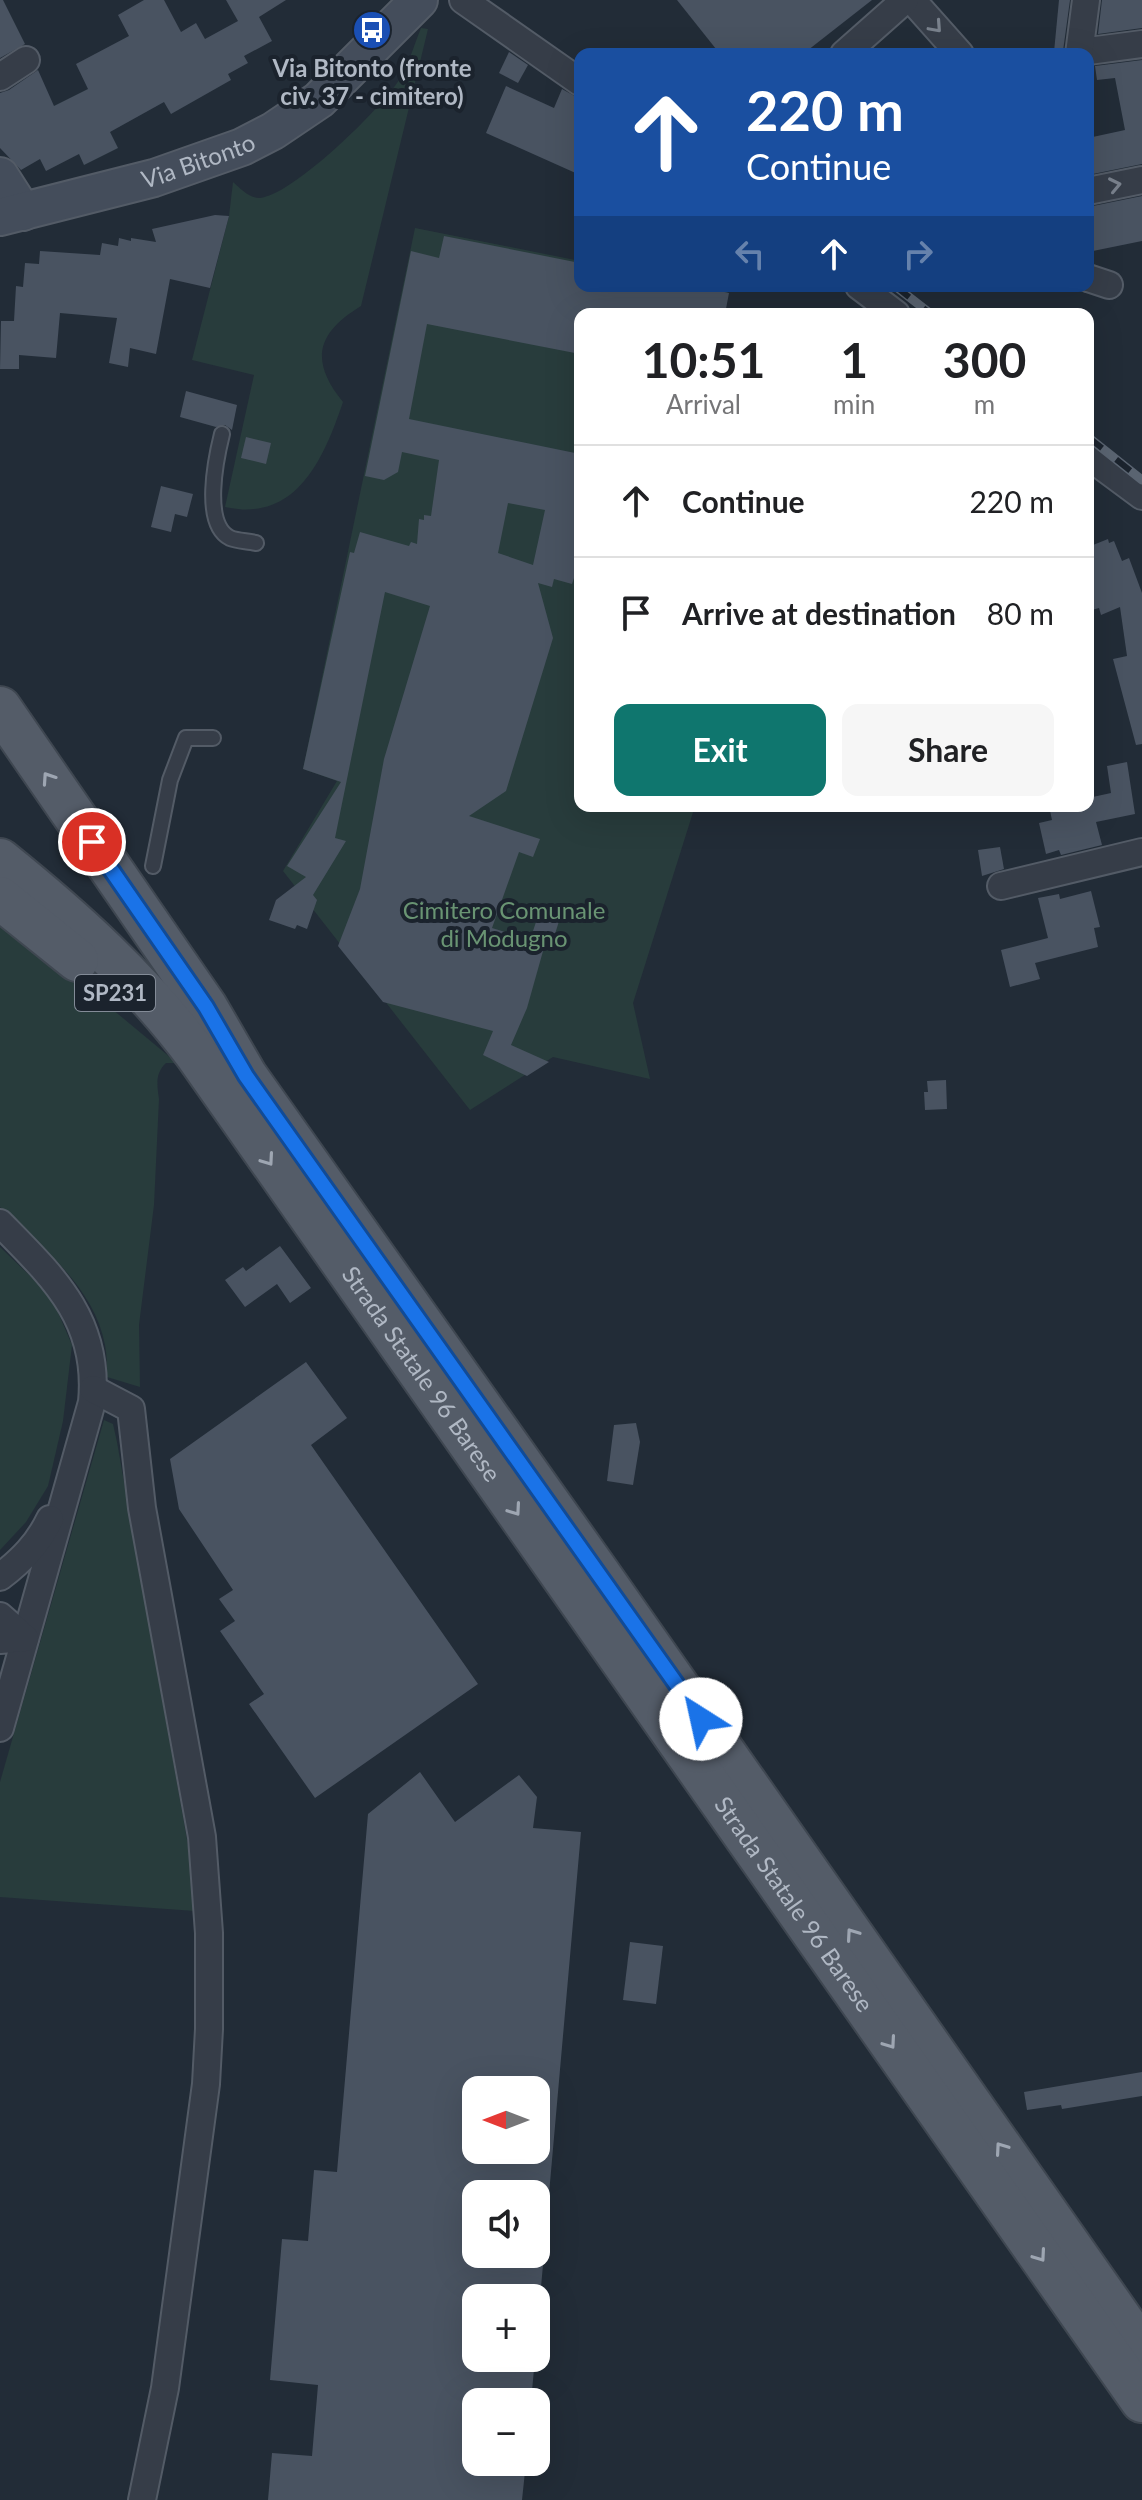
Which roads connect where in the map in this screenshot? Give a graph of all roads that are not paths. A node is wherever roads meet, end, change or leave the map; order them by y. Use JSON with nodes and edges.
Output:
{"nodes":[{"id":1,"x":419,"y":0,"type":"edge"},
{"id":2,"x":463,"y":0,"type":"edge"},
{"id":3,"x":905,"y":0,"type":"edge"},
{"id":4,"x":912,"y":0,"type":"edge"},
{"id":5,"x":1086,"y":0,"type":"edge"},
{"id":6,"x":1142,"y":44,"type":"edge"},
{"id":7,"x":851,"y":48,"type":"edge"},
{"id":8,"x":955,"y":48,"type":"edge"},
{"id":9,"x":1081,"y":48,"type":"edge"},
{"id":10,"x":1094,"y":51,"type":"edge"},
{"id":11,"x":26,"y":60,"type":"dead end"},
{"id":12,"x":0,"y":77,"type":"edge"},
{"id":13,"x":574,"y":78,"type":"edge"},
{"id":14,"x":0,"y":176,"type":"edge"},
{"id":15,"x":1142,"y":180,"type":"edge"},
{"id":16,"x":1094,"y":190,"type":"edge"},
{"id":17,"x":8,"y":218,"type":"edge"},
{"id":18,"x":867,"y":292,"type":"edge"},
{"id":19,"x":888,"y":308,"type":"edge"},
{"id":20,"x":222,"y":434,"type":"dead end"},
{"id":21,"x":1094,"y":460,"type":"edge"},
{"id":22,"x":1142,"y":496,"type":"edge"},
{"id":23,"x":256,"y":543,"type":"dead end"},
{"id":24,"x":0,"y":708,"type":"edge"},
{"id":25,"x":213,"y":738,"type":"dead end"},
{"id":26,"x":0,"y":831,"type":"edge"},
{"id":27,"x":1142,"y":852,"type":"edge"},
{"id":28,"x":0,"y":860,"type":"edge"},
{"id":29,"x":153,"y":866,"type":"dead end"},
{"id":30,"x":1001,"y":886,"type":"dead end"},
{"id":31,"x":0,"y":898,"type":"edge"},
{"id":32,"x":235,"y":1086,"type":"junction"},
{"id":33,"x":0,"y":1223,"type":"edge"},
{"id":34,"x":93,"y":1389,"type":"junction"},
{"id":35,"x":70,"y":1476,"type":"junction"},
{"id":36,"x":0,"y":1577,"type":"edge"},
{"id":37,"x":0,"y":1616,"type":"edge"},
{"id":38,"x":12,"y":1639,"type":"edge"},
{"id":39,"x":0,"y":1728,"type":"edge"},
{"id":40,"x":1103,"y":2294,"type":"junction"},
{"id":41,"x":1142,"y":2319,"type":"edge"},
{"id":42,"x":1142,"y":2349,"type":"edge"},
{"id":43,"x":1142,"y":2401,"type":"edge"},
{"id":44,"x":142,"y":2500,"type":"edge"}],
"edges":[{"from":1,"to":17,"type":"street","name":"Via Bitonto"},
{"from":2,"to":13,"type":"street"},
{"from":3,"to":7,"type":"street"},
{"from":4,"to":8,"type":"street","one_way":true},
{"from":5,"to":9,"type":"street"},
{"from":6,"to":10,"type":"street"},
{"from":11,"to":12,"type":"street"},
{"from":14,"to":17,"type":"street"},
{"from":16,"to":15,"type":"street","one_way":true},
{"from":18,"to":19,"type":"street"},
{"from":20,"to":23,"type":"lane"},
{"from":21,"to":22,"type":"street"},
{"from":32,"to":24,"type":"main road","one_way":true},
{"from":25,"to":29,"type":"lane"},
{"from":26,"to":32,"type":"main road"},
{"from":27,"to":30,"type":"street"},
{"from":28,"to":32,"type":"main road"},
{"from":31,"to":32,"type":"main road","number":"SP231"},
{"from":40,"to":32,"type":"main road","name":"Strada Statale 96 Barese","one_way":true},
{"from":32,"to":43,"type":"main road","name":"Strada Statale 96 Barese","one_way":true},
{"from":33,"to":34,"type":"street"},
{"from":34,"to":35,"type":"street"},
{"from":34,"to":44,"type":"street"},
{"from":35,"to":36,"type":"street"},
{"from":35,"to":38,"type":"street"},
{"from":37,"to":38,"type":"street"},
{"from":38,"to":39,"type":"street"},
{"from":40,"to":41,"type":"lane"},
{"from":40,"to":42,"type":"main road","name":"Strada Statale 96 Barese"}]}
